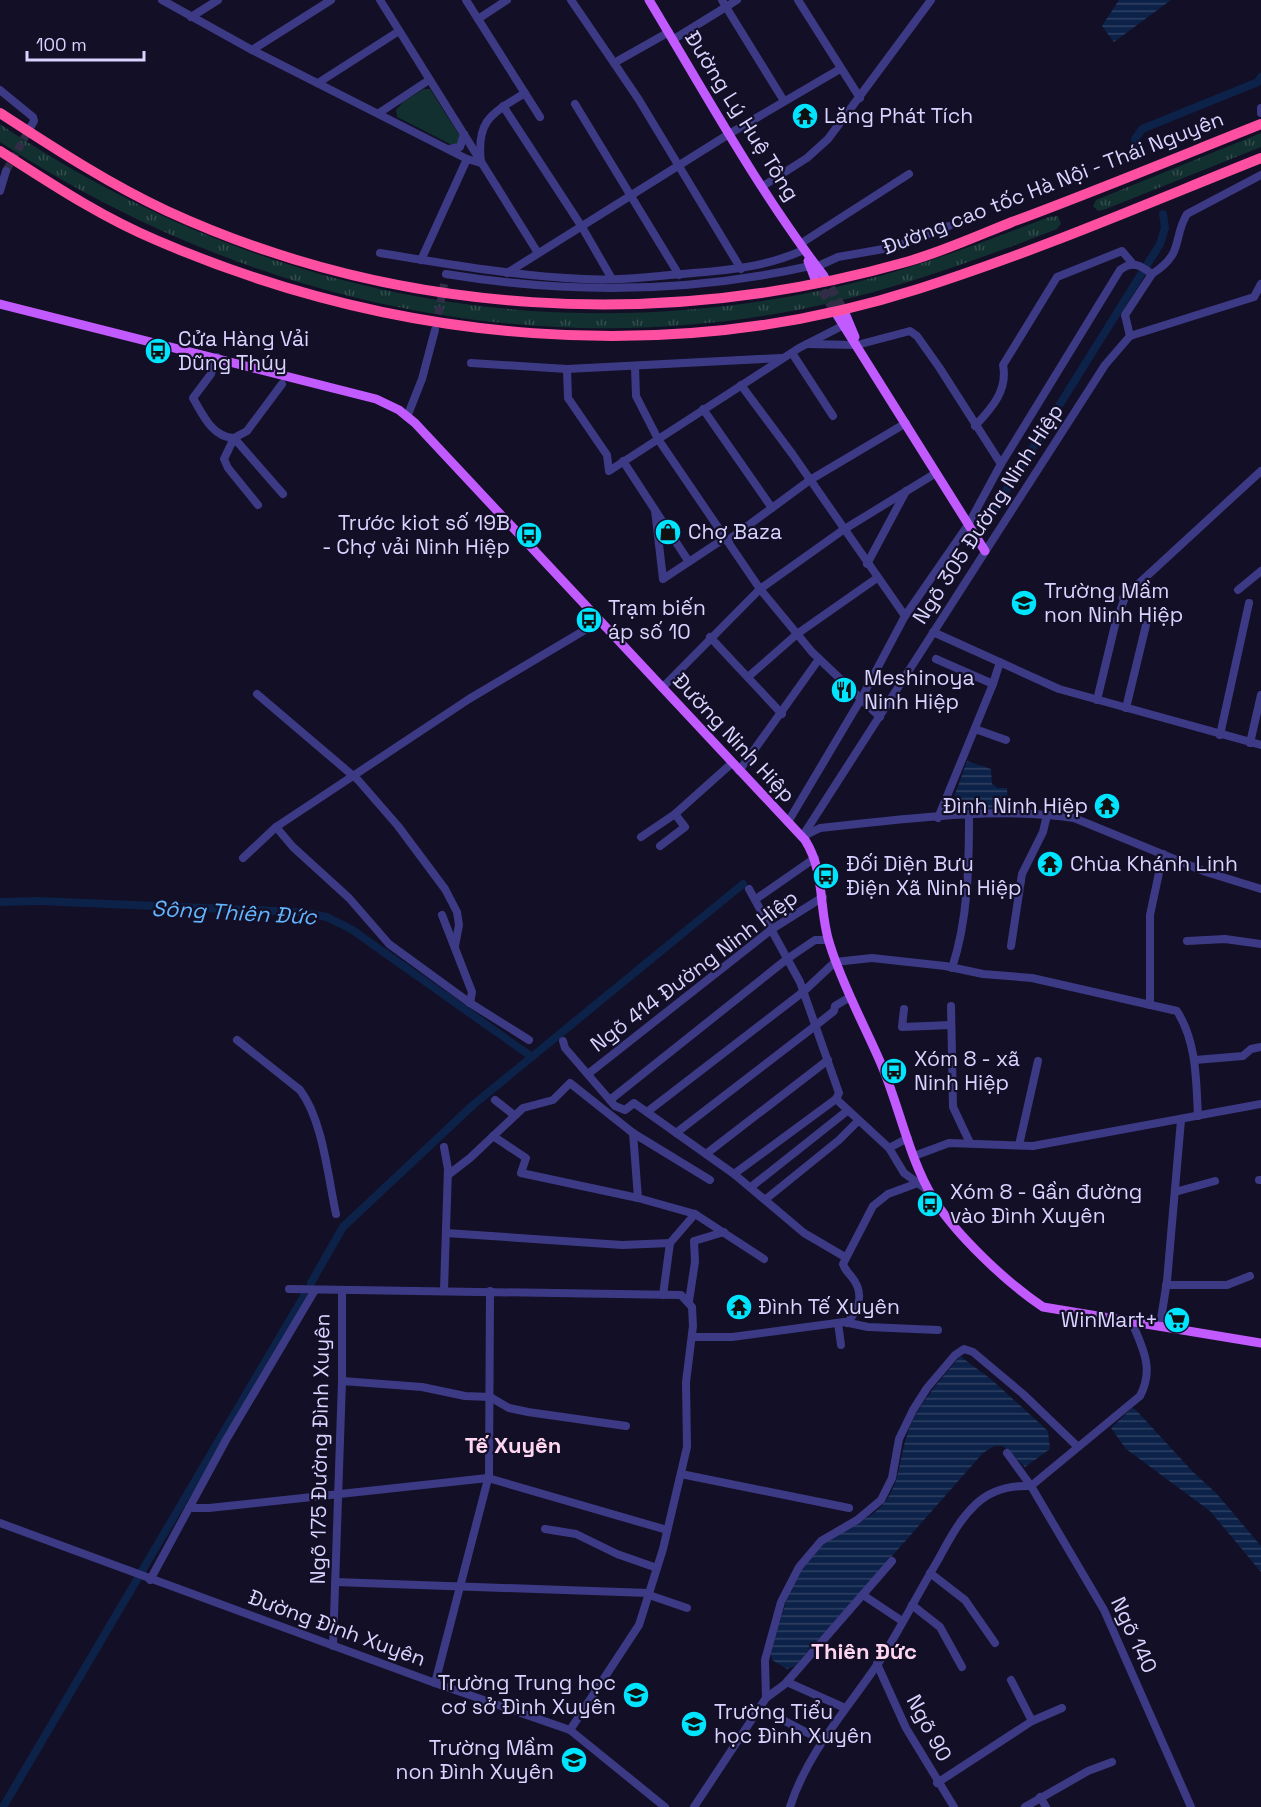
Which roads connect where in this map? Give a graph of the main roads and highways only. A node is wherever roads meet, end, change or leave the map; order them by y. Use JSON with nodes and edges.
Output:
{"nodes":[{"id":1,"x":650,"y":0,"type":"edge"},
{"id":2,"x":0,"y":113,"type":"edge"},
{"id":3,"x":1261,"y":124,"type":"edge"},
{"id":4,"x":0,"y":151,"type":"edge"},
{"id":5,"x":1261,"y":158,"type":"edge"},
{"id":6,"x":819,"y":277,"type":"tunnel mouth"},
{"id":7,"x":0,"y":304,"type":"edge"},
{"id":8,"x":841,"y":314,"type":"tunnel mouth"},
{"id":9,"x":985,"y":551,"type":"road end"},
{"id":10,"x":1261,"y":1343,"type":"edge"}],
"edges":[{"from":1,"to":6,"type":"main road","name":"Đường Lý Huệ Tông"},
{"from":2,"to":3,"type":"highway","name":"Đường cao tốc Hà Nội - Thái Nguyên"},
{"from":4,"to":5,"type":"highway"},
{"from":7,"to":10,"type":"main road","name":"Đường Ninh Hiệp"},
{"from":8,"to":9,"type":"main road"}]}
